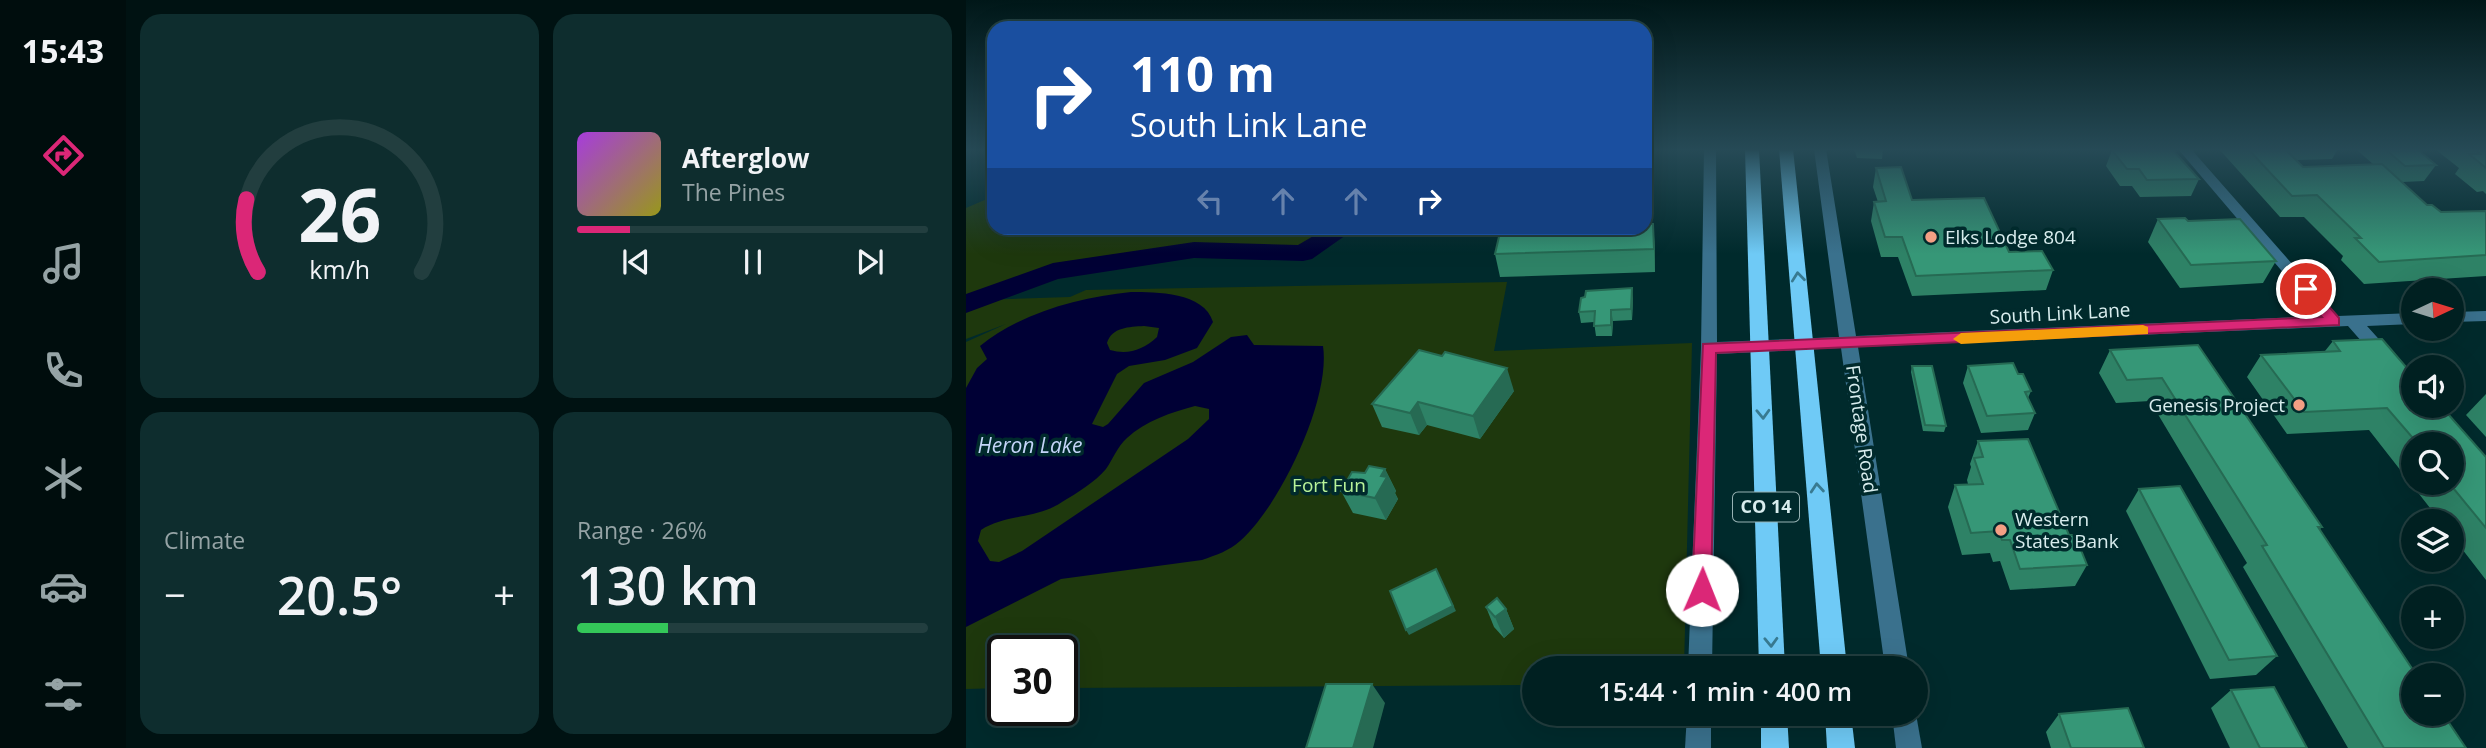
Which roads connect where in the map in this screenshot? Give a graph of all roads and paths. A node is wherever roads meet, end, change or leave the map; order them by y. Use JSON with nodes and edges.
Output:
{"nodes":[{"id":1,"x":1710,"y":184,"type":"edge"},
{"id":2,"x":1753,"y":184,"type":"edge"},
{"id":3,"x":1789,"y":184,"type":"edge"},
{"id":4,"x":1825,"y":184,"type":"edge"},
{"id":5,"x":2214,"y":184,"type":"edge"},
{"id":6,"x":2486,"y":316,"type":"edge"},
{"id":7,"x":2464,"y":317,"type":"edge"},
{"id":8,"x":2401,"y":319,"type":"edge"},
{"id":9,"x":2353,"y":321,"type":"junction"},
{"id":10,"x":2334,"y":322,"type":"junction"},
{"id":11,"x":1850,"y":344,"type":"junction"},
{"id":12,"x":1804,"y":345,"type":"junction"},
{"id":13,"x":1760,"y":346,"type":"junction"},
{"id":14,"x":1709,"y":348,"type":"junction"},
{"id":15,"x":2401,"y":375,"type":"edge"},
{"id":16,"x":1700,"y":656,"type":"edge"},
{"id":17,"x":1772,"y":656,"type":"edge"},
{"id":18,"x":1833,"y":656,"type":"edge"},
{"id":19,"x":1895,"y":656,"type":"edge"},
{"id":20,"x":1699,"y":726,"type":"edge"},
{"id":21,"x":1774,"y":726,"type":"edge"},
{"id":22,"x":1839,"y":726,"type":"edge"},
{"id":23,"x":1906,"y":726,"type":"edge"},
{"id":24,"x":1698,"y":748,"type":"edge"},
{"id":25,"x":1775,"y":748,"type":"edge"},
{"id":26,"x":1841,"y":748,"type":"edge"},
{"id":27,"x":1909,"y":748,"type":"edge"}],
"edges":[{"from":1,"to":14,"type":"street"},
{"from":2,"to":13,"type":"highway","number":"CO 14"},
{"from":12,"to":3,"type":"highway","number":"CO 14","one_way":true},
{"from":4,"to":11,"type":"street","name":"Frontage Road"},
{"from":5,"to":10,"type":"street"},
{"from":6,"to":7,"type":"street"},
{"from":8,"to":9,"type":"street","name":"South Link Lane"},
{"from":9,"to":10,"type":"street","name":"South Link Lane"},
{"from":9,"to":15,"type":"street"},
{"from":10,"to":11,"type":"street","name":"South Link Lane"},
{"from":11,"to":12,"type":"street","name":"South Link Lane"},
{"from":11,"to":19,"type":"street","name":"Frontage Road"},
{"from":12,"to":13,"type":"street","name":"South Link Lane"},
{"from":18,"to":12,"type":"highway","number":"CO 14","one_way":true},
{"from":13,"to":14,"type":"street","name":"South Link Lane"},
{"from":13,"to":17,"type":"highway","number":"CO 14","one_way":true},
{"from":14,"to":16,"type":"street"},
{"from":20,"to":24,"type":"street"},
{"from":21,"to":25,"type":"highway"},
{"from":22,"to":26,"type":"highway"},
{"from":23,"to":27,"type":"street"}]}
